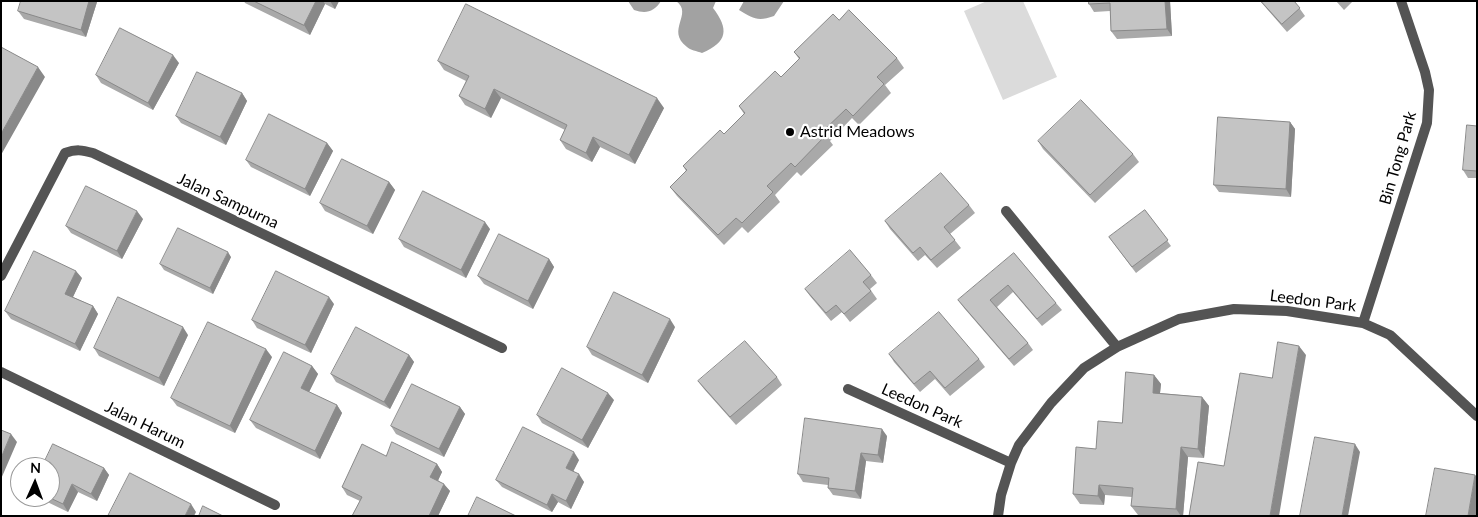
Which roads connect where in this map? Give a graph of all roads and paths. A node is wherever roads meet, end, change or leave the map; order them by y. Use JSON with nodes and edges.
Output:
{"nodes":[{"id":1,"x":1401,"y":1,"type":"edge"},
{"id":2,"x":1006,"y":211,"type":"dead end"},
{"id":3,"x":1,"y":276,"type":"edge"},
{"id":4,"x":1363,"y":323,"type":"junction"},
{"id":5,"x":1117,"y":346,"type":"junction"},
{"id":6,"x":502,"y":348,"type":"dead end"},
{"id":7,"x":1,"y":372,"type":"edge"},
{"id":8,"x":848,"y":389,"type":"dead end"},
{"id":9,"x":1477,"y":416,"type":"edge"},
{"id":10,"x":1011,"y":463,"type":"junction"},
{"id":11,"x":275,"y":505,"type":"dead end"},
{"id":12,"x":998,"y":516,"type":"edge"}],
"edges":[{"from":1,"to":4,"type":"street","name":"Bin Tong Park"},
{"from":2,"to":5,"type":"street"},
{"from":3,"to":6,"type":"street","name":"Jalan Sampurna"},
{"from":4,"to":5,"type":"street","name":"Leedon Park"},
{"from":4,"to":9,"type":"street","name":"Leedon Park"},
{"from":5,"to":10,"type":"street","name":"Leedon Park"},
{"from":7,"to":11,"type":"street","name":"Jalan Harum"},
{"from":8,"to":10,"type":"street","name":"Leedon Park"},
{"from":10,"to":12,"type":"street","name":"Leedon Park"}]}
